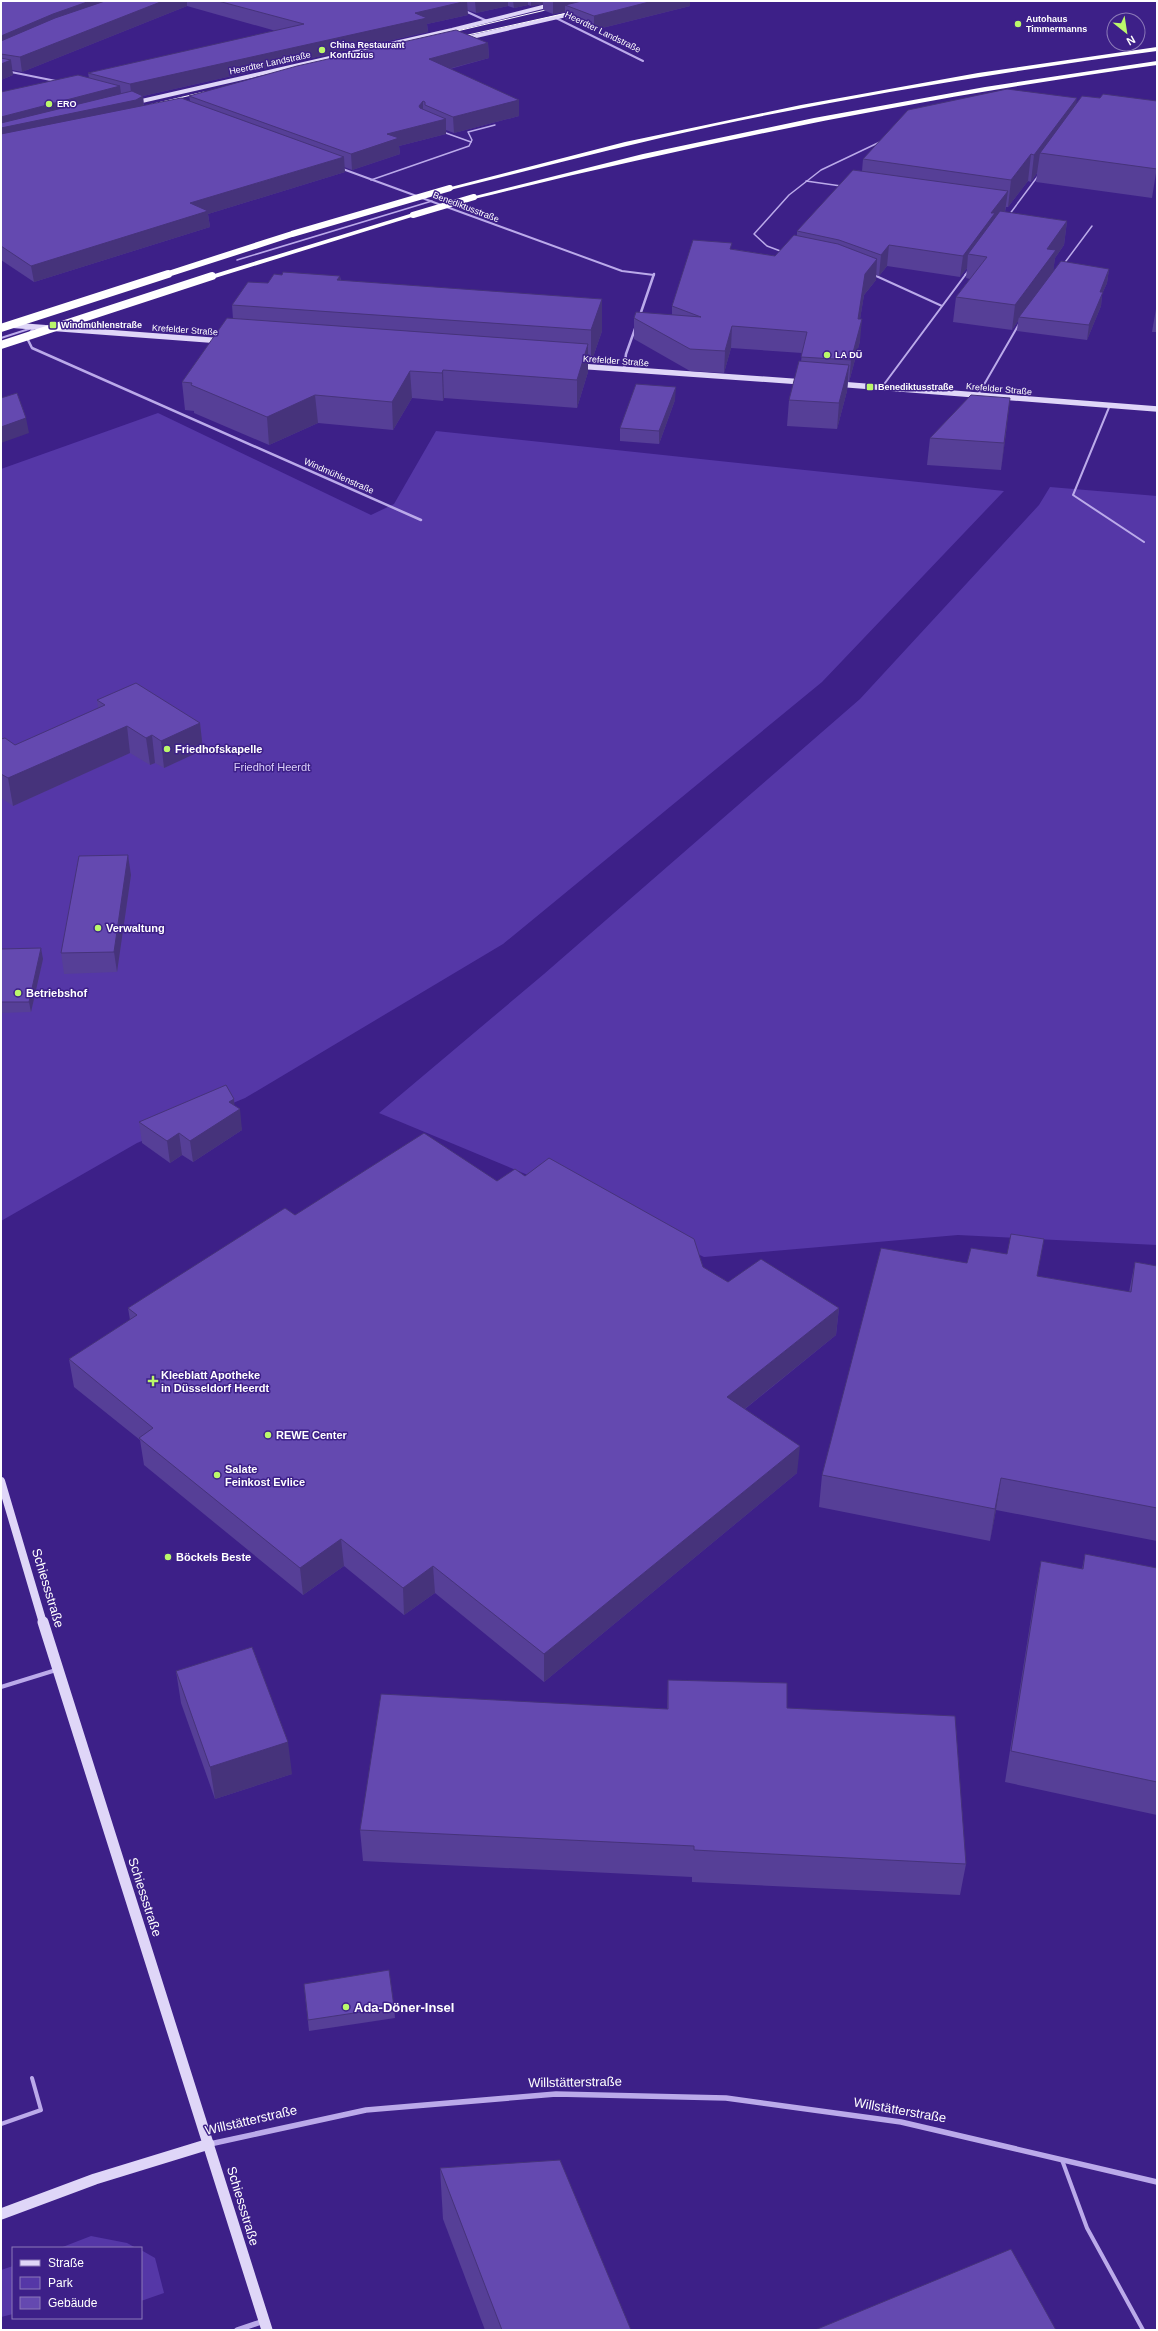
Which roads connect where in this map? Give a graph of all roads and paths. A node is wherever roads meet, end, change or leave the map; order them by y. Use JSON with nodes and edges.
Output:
{"nodes":[{"id":1,"x":566,"y":1,"type":"edge"},
{"id":2,"x":456,"y":7,"type":"dead end"},
{"id":3,"x":584,"y":11,"type":"edge"},
{"id":4,"x":556,"y":18,"type":"junction"},
{"id":5,"x":487,"y":21,"type":"junction"},
{"id":6,"x":504,"y":30,"type":"junction"},
{"id":7,"x":457,"y":40,"type":"edge"},
{"id":8,"x":1157,"y":49,"type":"edge"},
{"id":9,"x":643,"y":61,"type":"dead end"},
{"id":10,"x":1157,"y":63,"type":"edge"},
{"id":11,"x":1,"y":70,"type":"edge"},
{"id":12,"x":58,"y":82,"type":"edge"},
{"id":13,"x":176,"y":92,"type":"junction"},
{"id":14,"x":127,"y":102,"type":"edge"},
{"id":15,"x":134,"y":102,"type":"junction"},
{"id":16,"x":164,"y":102,"type":"edge"},
{"id":17,"x":144,"y":106,"type":"edge"},
{"id":18,"x":495,"y":125,"type":"edge"},
{"id":19,"x":438,"y":130,"type":"edge"},
{"id":20,"x":888,"y":138,"type":"edge"},
{"id":21,"x":471,"y":142,"type":"junction"},
{"id":22,"x":334,"y":166,"type":"edge"},
{"id":23,"x":1040,"y":174,"type":"edge"},
{"id":24,"x":371,"y":180,"type":"junction"},
{"id":25,"x":806,"y":181,"type":"junction"},
{"id":26,"x":844,"y":186,"type":"edge"},
{"id":27,"x":432,"y":201,"type":"junction"},
{"id":28,"x":1005,"y":209,"type":"edge"},
{"id":29,"x":1013,"y":210,"type":"junction"},
{"id":30,"x":1008,"y":216,"type":"edge"},
{"id":31,"x":1092,"y":226,"type":"dead end"},
{"id":32,"x":784,"y":252,"type":"edge"},
{"id":33,"x":237,"y":260,"type":"dead end"},
{"id":34,"x":971,"y":268,"type":"edge"},
{"id":35,"x":1060,"y":268,"type":"edge"},
{"id":36,"x":872,"y":275,"type":"edge"},
{"id":37,"x":942,"y":306,"type":"junction"},
{"id":38,"x":1023,"y":319,"type":"edge"},
{"id":39,"x":1,"y":324,"type":"edge"},
{"id":40,"x":1,"y":328,"type":"edge"},
{"id":41,"x":34,"y":328,"type":"junction"},
{"id":42,"x":1,"y":338,"type":"edge"},
{"id":43,"x":233,"y":342,"type":"edge"},
{"id":44,"x":1,"y":345,"type":"edge"},
{"id":45,"x":568,"y":366,"type":"edge"},
{"id":46,"x":624,"y":370,"type":"junction"},
{"id":47,"x":806,"y":382,"type":"edge"},
{"id":48,"x":830,"y":384,"type":"edge"},
{"id":49,"x":882,"y":388,"type":"junction"},
{"id":50,"x":978,"y":395,"type":"junction"},
{"id":51,"x":1110,"y":406,"type":"junction"},
{"id":52,"x":1157,"y":409,"type":"edge"},
{"id":53,"x":421,"y":520,"type":"dead end"},
{"id":54,"x":1144,"y":542,"type":"dead end"},
{"id":55,"x":1,"y":1481,"type":"edge"},
{"id":56,"x":58,"y":1669,"type":"junction"},
{"id":57,"x":1,"y":1687,"type":"edge"},
{"id":58,"x":32,"y":2078,"type":"dead end"},
{"id":59,"x":1,"y":2124,"type":"edge"},
{"id":60,"x":209,"y":2144,"type":"junction"},
{"id":61,"x":1062,"y":2158,"type":"junction"},
{"id":62,"x":1157,"y":2182,"type":"edge"},
{"id":63,"x":1,"y":2214,"type":"edge"},
{"id":64,"x":265,"y":2325,"type":"edge"},
{"id":65,"x":237,"y":2330,"type":"edge"},
{"id":66,"x":1143,"y":2330,"type":"edge"}],
"edges":[{"from":1,"to":5,"type":"main road","name":"Heerdter Landstraße"},
{"from":2,"to":5,"type":"street"},
{"from":3,"to":4,"type":"main road","name":"Heerdter Landstraße"},
{"from":4,"to":6,"type":"main road","name":"Heerdter Landstraße"},
{"from":4,"to":9,"type":"street","name":"Heerdter Landstraße"},
{"from":5,"to":6,"type":"main road"},
{"from":5,"to":13,"type":"main road","name":"Heerdter Landstraße"},
{"from":6,"to":7,"type":"main road","name":"Heerdter Landstraße"},
{"from":8,"to":40,"type":"highway","bridge":true},
{"from":10,"to":44,"type":"highway","bridge":true},
{"from":11,"to":12,"type":"street"},
{"from":13,"to":15,"type":"main road","name":"Heerdter Landstraße"},
{"from":13,"to":16,"type":"main road"},
{"from":14,"to":15,"type":"main road","name":"Heerdter Landstraße"},
{"from":15,"to":17,"type":"main road"},
{"from":18,"to":21,"type":"lane"},
{"from":19,"to":21,"type":"lane"},
{"from":20,"to":25,"type":"lane"},
{"from":21,"to":24,"type":"lane"},
{"from":22,"to":24,"type":"street","name":"Benediktusstraße"},
{"from":23,"to":29,"type":"lane"},
{"from":24,"to":27,"type":"street","name":"Benediktusstraße"},
{"from":25,"to":26,"type":"lane"},
{"from":25,"to":32,"type":"lane"},
{"from":27,"to":33,"type":"lane"},
{"from":27,"to":46,"type":"street","name":"Benediktusstraße"},
{"from":28,"to":29,"type":"lane"},
{"from":29,"to":30,"type":"lane"},
{"from":31,"to":35,"type":"lane"},
{"from":34,"to":37,"type":"lane"},
{"from":36,"to":37,"type":"lane"},
{"from":37,"to":49,"type":"lane"},
{"from":38,"to":50,"type":"lane"},
{"from":39,"to":41,"type":"main road","name":"Krefelder Straße"},
{"from":41,"to":42,"type":"lane"},
{"from":41,"to":43,"type":"main road","name":"Krefelder Straße"},
{"from":41,"to":53,"type":"street","name":"Windmühlenstraße"},
{"from":45,"to":46,"type":"main road","name":"Krefelder Straße"},
{"from":46,"to":47,"type":"main road","name":"Krefelder Straße"},
{"from":48,"to":49,"type":"main road","name":"Krefelder Straße"},
{"from":49,"to":50,"type":"main road","name":"Krefelder Straße"},
{"from":50,"to":51,"type":"main road","name":"Krefelder Straße"},
{"from":51,"to":52,"type":"main road","name":"Krefelder Straße"},
{"from":51,"to":54,"type":"lane"},
{"from":55,"to":56,"type":"main road","name":"Schiessstraße"},
{"from":56,"to":57,"type":"lane"},
{"from":56,"to":60,"type":"main road","name":"Schiessstraße"},
{"from":58,"to":59,"type":"lane"},
{"from":60,"to":61,"type":"street","name":"Willstätterstraße"},
{"from":60,"to":63,"type":"main road","name":"Willstätterstraße"},
{"from":60,"to":64,"type":"main road","name":"Schiessstraße"},
{"from":61,"to":62,"type":"street","name":"Willstätterstraße"},
{"from":61,"to":66,"type":"lane"},
{"from":64,"to":65,"type":"street","name":"Schiessstraße"}]}
